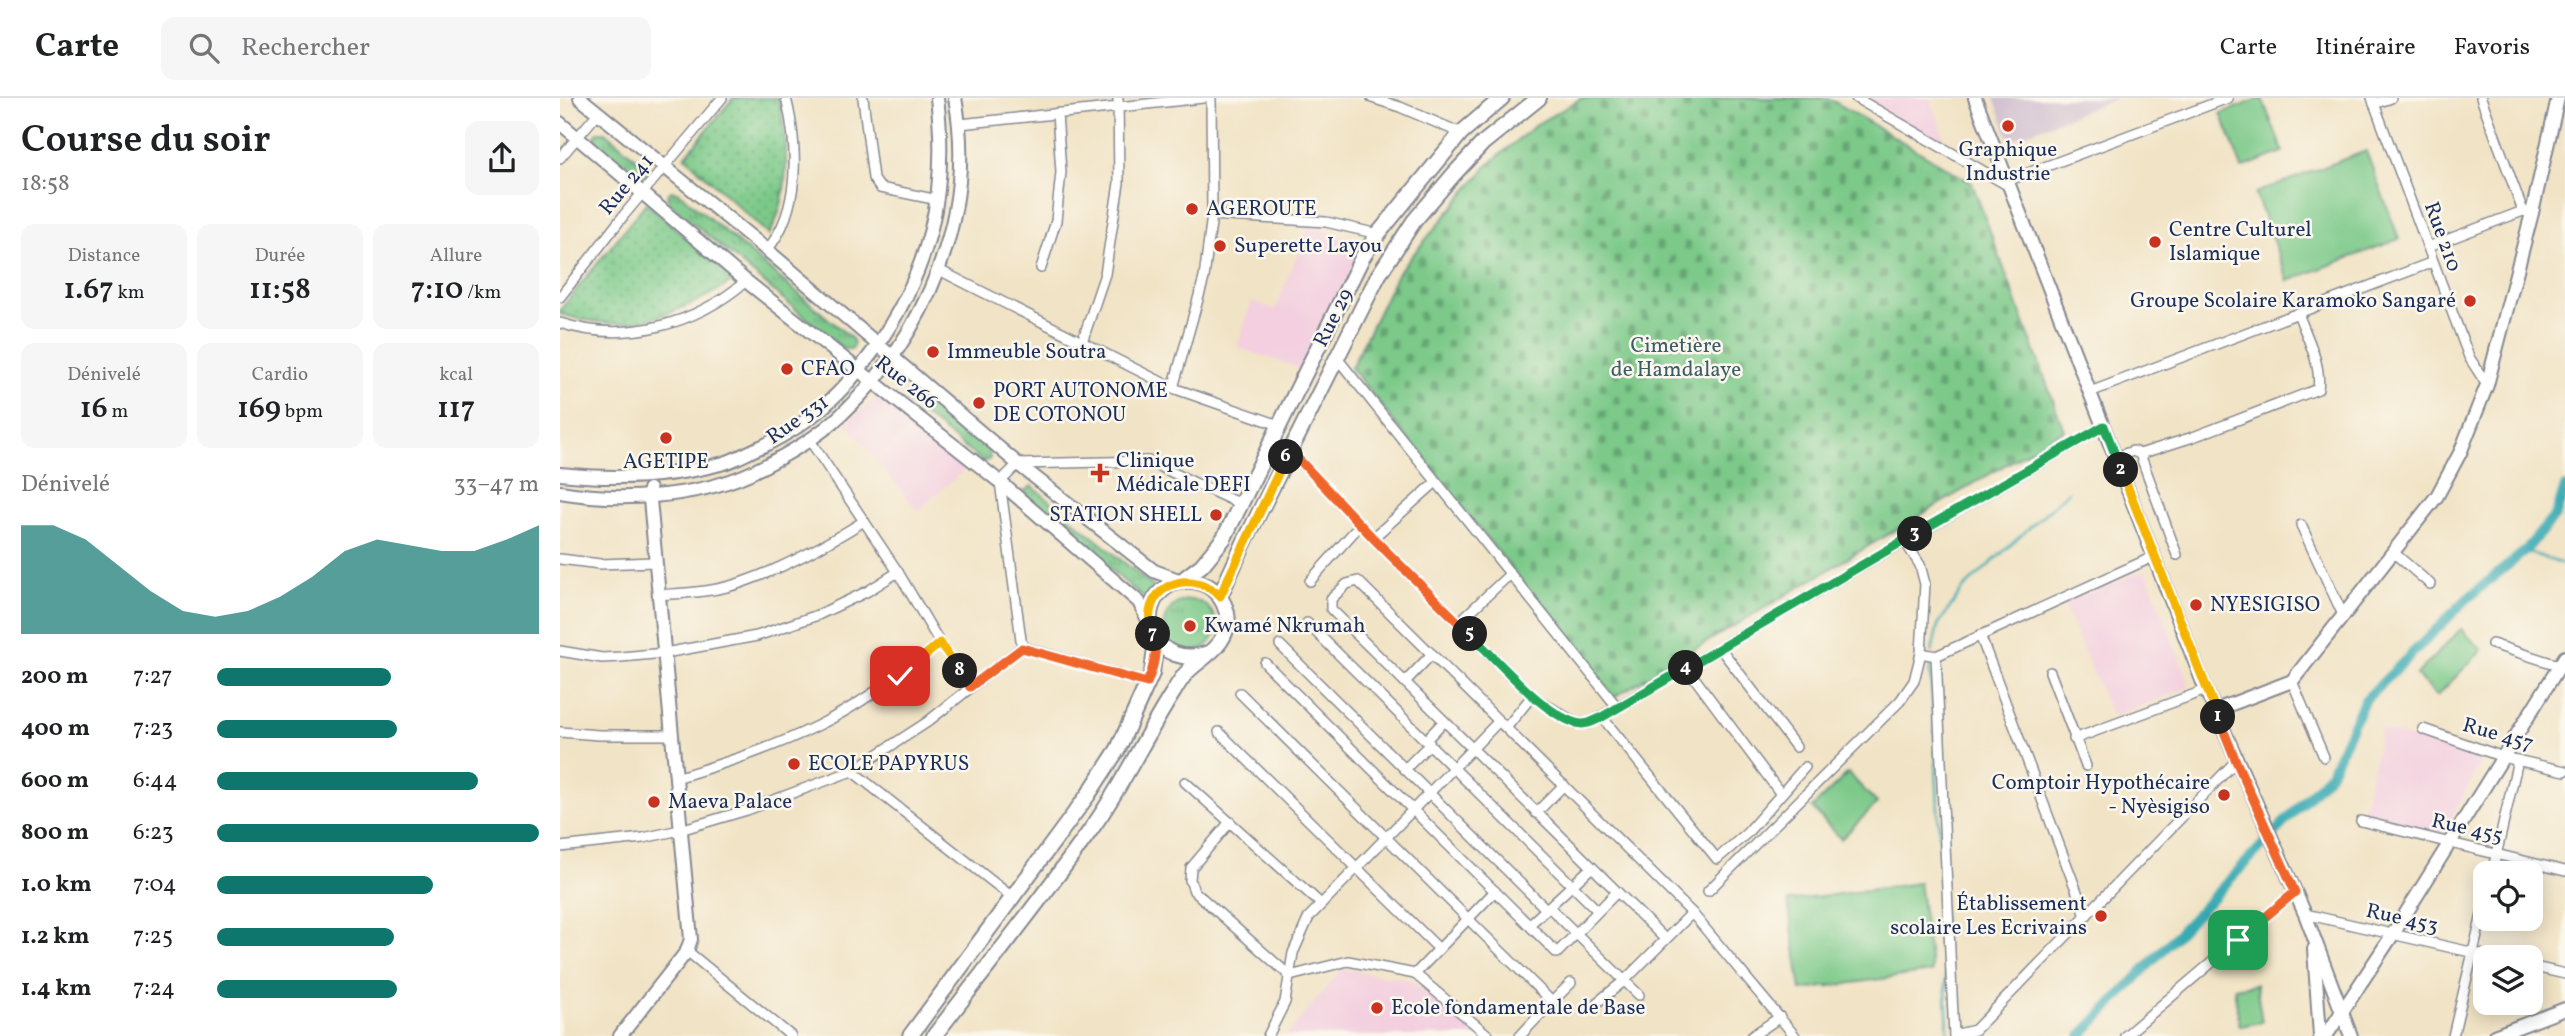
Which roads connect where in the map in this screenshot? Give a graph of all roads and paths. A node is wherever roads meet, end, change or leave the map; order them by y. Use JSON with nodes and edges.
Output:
{"nodes":[{"id":1,"x":580,"y":98,"type":"edge"},
{"id":2,"x":722,"y":98,"type":"edge"},
{"id":3,"x":786,"y":98,"type":"edge"},
{"id":4,"x":863,"y":98,"type":"edge"},
{"id":5,"x":937,"y":98,"type":"edge"},
{"id":6,"x":955,"y":98,"type":"edge"},
{"id":7,"x":1203,"y":98,"type":"edge"},
{"id":8,"x":1211,"y":98,"type":"edge"},
{"id":9,"x":1373,"y":98,"type":"edge"},
{"id":10,"x":1502,"y":98,"type":"edge"},
{"id":11,"x":1539,"y":98,"type":"edge"},
{"id":12,"x":1856,"y":98,"type":"edge"},
{"id":13,"x":1975,"y":98,"type":"edge"},
{"id":14,"x":2228,"y":98,"type":"edge"},
{"id":15,"x":2391,"y":98,"type":"edge"},
{"id":16,"x":2481,"y":98,"type":"edge"},
{"id":17,"x":2558,"y":98,"type":"edge"},
{"id":18,"x":2373,"y":101,"type":"edge"},
{"id":19,"x":1119,"y":102,"type":"edge"},
{"id":20,"x":598,"y":113,"type":"junction"},
{"id":21,"x":1057,"y":113,"type":"junction"},
{"id":22,"x":2559,"y":122,"type":"edge"},
{"id":23,"x":560,"y":123,"type":"edge"},
{"id":24,"x":960,"y":124,"type":"junction"},
{"id":25,"x":1461,"y":133,"type":"junction"},
{"id":26,"x":577,"y":136,"type":"junction"},
{"id":27,"x":560,"y":158,"type":"edge"},
{"id":28,"x":664,"y":168,"type":"junction"},
{"id":29,"x":2008,"y":184,"type":"junction"},
{"id":30,"x":644,"y":193,"type":"junction"},
{"id":31,"x":938,"y":200,"type":"junction"},
{"id":32,"x":2528,"y":212,"type":"junction"},
{"id":33,"x":1212,"y":215,"type":"junction"},
{"id":34,"x":1378,"y":234,"type":"junction"},
{"id":35,"x":2428,"y":247,"type":"junction"},
{"id":36,"x":767,"y":250,"type":"junction"},
{"id":37,"x":2433,"y":262,"type":"junction"},
{"id":38,"x":1041,"y":268,"type":"dead end"},
{"id":39,"x":939,"y":270,"type":"junction"},
{"id":40,"x":746,"y":281,"type":"junction"},
{"id":41,"x":560,"y":297,"type":"edge"},
{"id":42,"x":2298,"y":313,"type":"junction"},
{"id":43,"x":560,"y":323,"type":"edge"},
{"id":44,"x":1082,"y":342,"type":"junction"},
{"id":45,"x":878,"y":344,"type":"junction"},
{"id":46,"x":893,"y":356,"type":"junction"},
{"id":47,"x":1337,"y":358,"type":"junction"},
{"id":48,"x":859,"y":370,"type":"junction"},
{"id":49,"x":872,"y":380,"type":"junction"},
{"id":50,"x":2487,"y":385,"type":"junction"},
{"id":51,"x":1173,"y":388,"type":"junction"},
{"id":52,"x":2090,"y":392,"type":"junction"},
{"id":53,"x":1279,"y":425,"type":"junction"},
{"id":54,"x":2104,"y":426,"type":"junction"},
{"id":55,"x":809,"y":439,"type":"junction"},
{"id":56,"x":1290,"y":450,"type":"junction"},
{"id":57,"x":2140,"y":454,"type":"junction"},
{"id":58,"x":2116,"y":457,"type":"junction"},
{"id":59,"x":1018,"y":464,"type":"junction"},
{"id":60,"x":560,"y":474,"type":"edge"},
{"id":61,"x":649,"y":478,"type":"junction"},
{"id":62,"x":1000,"y":482,"type":"junction"},
{"id":63,"x":1436,"y":482,"type":"junction"},
{"id":64,"x":560,"y":492,"type":"edge"},
{"id":65,"x":649,"y":495,"type":"junction"},
{"id":66,"x":1240,"y":504,"type":"junction"},
{"id":67,"x":864,"y":521,"type":"junction"},
{"id":68,"x":1360,"y":525,"type":"junction"},
{"id":69,"x":2301,"y":525,"type":"dead end"},
{"id":70,"x":1373,"y":538,"type":"junction"},
{"id":71,"x":1904,"y":540,"type":"junction"},
{"id":72,"x":2393,"y":552,"type":"junction"},
{"id":73,"x":2177,"y":555,"type":"dead end"},
{"id":74,"x":2155,"y":556,"type":"junction"},
{"id":75,"x":560,"y":559,"type":"edge"},
{"id":76,"x":655,"y":562,"type":"junction"},
{"id":77,"x":898,"y":572,"type":"junction"},
{"id":78,"x":1510,"y":574,"type":"junction"},
{"id":79,"x":1181,"y":581,"type":"junction"},
{"id":80,"x":1310,"y":581,"type":"dead end"},
{"id":81,"x":2430,"y":584,"type":"dead end"},
{"id":82,"x":658,"y":596,"type":"junction"},
{"id":83,"x":1220,"y":596,"type":"junction"},
{"id":84,"x":2344,"y":617,"type":"junction"},
{"id":85,"x":1307,"y":623,"type":"dead end"},
{"id":86,"x":1458,"y":623,"type":"junction"},
{"id":87,"x":1154,"y":635,"type":"junction"},
{"id":88,"x":1980,"y":635,"type":"junction"},
{"id":89,"x":940,"y":643,"type":"junction"},
{"id":90,"x":2492,"y":644,"type":"dead end"},
{"id":91,"x":1280,"y":645,"type":"dead end"},
{"id":92,"x":1022,"y":648,"type":"junction"},
{"id":93,"x":1720,"y":648,"type":"junction"},
{"id":94,"x":560,"y":651,"type":"edge"},
{"id":95,"x":1211,"y":652,"type":"junction"},
{"id":96,"x":665,"y":653,"type":"junction"},
{"id":97,"x":1921,"y":653,"type":"junction"},
{"id":98,"x":1432,"y":654,"type":"junction"},
{"id":99,"x":1936,"y":656,"type":"junction"},
{"id":100,"x":1265,"y":663,"type":"dead end"},
{"id":101,"x":2563,"y":663,"type":"edge"},
{"id":102,"x":1687,"y":668,"type":"junction"},
{"id":103,"x":2050,"y":673,"type":"dead end"},
{"id":104,"x":2292,"y":681,"type":"junction"},
{"id":105,"x":1405,"y":682,"type":"junction"},
{"id":106,"x":1147,"y":683,"type":"junction"},
{"id":107,"x":970,"y":687,"type":"junction"},
{"id":108,"x":2206,"y":690,"type":"junction"},
{"id":109,"x":1240,"y":693,"type":"dead end"},
{"id":110,"x":1532,"y":696,"type":"junction"},
{"id":111,"x":1618,"y":708,"type":"junction"},
{"id":112,"x":2216,"y":710,"type":"junction"},
{"id":113,"x":1602,"y":717,"type":"junction"},
{"id":114,"x":1444,"y":721,"type":"junction"},
{"id":115,"x":1503,"y":725,"type":"junction"},
{"id":116,"x":2423,"y":729,"type":"dead end"},
{"id":117,"x":560,"y":732,"type":"edge"},
{"id":118,"x":1219,"y":732,"type":"dead end"},
{"id":119,"x":673,"y":735,"type":"junction"},
{"id":120,"x":2074,"y":738,"type":"junction"},
{"id":121,"x":1428,"y":742,"type":"junction"},
{"id":122,"x":1796,"y":747,"type":"dead end"},
{"id":123,"x":1472,"y":749,"type":"junction"},
{"id":124,"x":2324,"y":757,"type":"dead end"},
{"id":125,"x":2503,"y":757,"type":"junction"},
{"id":126,"x":2518,"y":760,"type":"junction"},
{"id":127,"x":2236,"y":761,"type":"junction"},
{"id":128,"x":2086,"y":766,"type":"dead end"},
{"id":129,"x":1805,"y":767,"type":"dead end"},
{"id":130,"x":1454,"y":768,"type":"junction"},
{"id":131,"x":1405,"y":769,"type":"junction"},
{"id":132,"x":852,"y":771,"type":"junction"},
{"id":133,"x":2565,"y":771,"type":"edge"},
{"id":134,"x":676,"y":778,"type":"junction"},
{"id":135,"x":1185,"y":782,"type":"dead end"},
{"id":136,"x":1564,"y":785,"type":"junction"},
{"id":137,"x":1429,"y":793,"type":"junction"},
{"id":138,"x":1782,"y":794,"type":"junction"},
{"id":139,"x":1413,"y":810,"type":"junction"},
{"id":140,"x":1536,"y":813,"type":"junction"},
{"id":141,"x":2361,"y":821,"type":"dead end"},
{"id":142,"x":1230,"y":822,"type":"junction"},
{"id":143,"x":680,"y":830,"type":"junction"},
{"id":144,"x":1386,"y":837,"type":"junction"},
{"id":145,"x":2449,"y":844,"type":"junction"},
{"id":146,"x":560,"y":846,"type":"edge"},
{"id":147,"x":2496,"y":854,"type":"junction"},
{"id":148,"x":2495,"y":861,"type":"edge"},
{"id":149,"x":1592,"y":867,"type":"junction"},
{"id":150,"x":1356,"y":868,"type":"junction"},
{"id":151,"x":2565,"y":871,"type":"edge"},
{"id":152,"x":1572,"y":885,"type":"junction"},
{"id":153,"x":1496,"y":891,"type":"junction"},
{"id":154,"x":1708,"y":891,"type":"dead end"},
{"id":155,"x":1617,"y":892,"type":"junction"},
{"id":156,"x":2295,"y":892,"type":"junction"},
{"id":157,"x":1012,"y":897,"type":"junction"},
{"id":158,"x":1321,"y":904,"type":"junction"},
{"id":159,"x":1548,"y":908,"type":"junction"},
{"id":160,"x":1598,"y":911,"type":"junction"},
{"id":161,"x":1692,"y":913,"type":"junction"},
{"id":162,"x":2305,"y":914,"type":"junction"},
{"id":163,"x":2086,"y":916,"type":"junction"},
{"id":164,"x":1469,"y":919,"type":"junction"},
{"id":165,"x":1530,"y":925,"type":"junction"},
{"id":166,"x":1576,"y":933,"type":"junction"},
{"id":167,"x":2313,"y":934,"type":"junction"},
{"id":168,"x":2393,"y":934,"type":"junction"},
{"id":169,"x":1665,"y":939,"type":"junction"},
{"id":170,"x":1439,"y":950,"type":"junction"},
{"id":171,"x":687,"y":951,"type":"junction"},
{"id":172,"x":2473,"y":953,"type":"joint"},
{"id":173,"x":2543,"y":969,"type":"edge"},
{"id":174,"x":1415,"y":974,"type":"junction"},
{"id":175,"x":2565,"y":974,"type":"edge"},
{"id":176,"x":1290,"y":976,"type":"junction"},
{"id":177,"x":1624,"y":981,"type":"junction"},
{"id":178,"x":1571,"y":983,"type":"dead end"},
{"id":179,"x":1639,"y":995,"type":"dead end"},
{"id":180,"x":1600,"y":1001,"type":"dead end"},
{"id":181,"x":1552,"y":1002,"type":"junction"},
{"id":182,"x":2565,"y":1009,"type":"edge"},
{"id":183,"x":2342,"y":1014,"type":"junction"},
{"id":184,"x":1780,"y":1017,"type":"junction"},
{"id":185,"x":1954,"y":1035,"type":"edge"},
{"id":186,"x":620,"y":1036,"type":"edge"},
{"id":187,"x":791,"y":1036,"type":"edge"},
{"id":188,"x":910,"y":1036,"type":"edge"},
{"id":189,"x":934,"y":1036,"type":"edge"},
{"id":190,"x":1268,"y":1036,"type":"edge"},
{"id":191,"x":1489,"y":1036,"type":"edge"},
{"id":192,"x":1520,"y":1036,"type":"edge"},
{"id":193,"x":1752,"y":1036,"type":"edge"},
{"id":194,"x":1795,"y":1036,"type":"edge"},
{"id":195,"x":2125,"y":1036,"type":"edge"},
{"id":196,"x":2320,"y":1036,"type":"edge"},
{"id":197,"x":2326,"y":1036,"type":"edge"},
{"id":198,"x":2351,"y":1036,"type":"edge"},
{"id":199,"x":2453,"y":1036,"type":"edge"},
{"id":200,"x":2494,"y":1036,"type":"edge"}],
"edges":[{"from":1,"to":20,"type":"main road","name":"Rue 266"},
{"from":2,"to":28,"type":"street","name":"Rue 241"},
{"from":3,"to":36,"type":"street"},
{"from":4,"to":31,"type":"street"},
{"from":5,"to":31,"type":"main road","name":"Rue 331"},
{"from":6,"to":24,"type":"main road","name":"Rue 331"},
{"from":7,"to":19,"type":"street"},
{"from":8,"to":33,"type":"street"},
{"from":9,"to":25,"type":"street"},
{"from":10,"to":25,"type":"main road"},
{"from":11,"to":47,"type":"main road","name":"Rue 29"},
{"from":12,"to":29,"type":"street"},
{"from":13,"to":29,"type":"main road"},
{"from":14,"to":29,"type":"street"},
{"from":15,"to":18,"type":"street"},
{"from":16,"to":32,"type":"street"},
{"from":17,"to":22,"type":"main road"},
{"from":18,"to":35,"type":"street","name":"Rue 210"},
{"from":19,"to":21,"type":"street"},
{"from":19,"to":44,"type":"street"},
{"from":20,"to":26,"type":"street"},
{"from":20,"to":28,"type":"main road","name":"Rue 266"},
{"from":21,"to":24,"type":"street"},
{"from":21,"to":38,"type":"street"},
{"from":22,"to":32,"type":"main road"},
{"from":23,"to":26,"type":"main road","name":"Rue 266"},
{"from":24,"to":39,"type":"main road","name":"Rue 331"},
{"from":25,"to":34,"type":"main road"},
{"from":26,"to":27,"type":"street"},
{"from":26,"to":30,"type":"main road","name":"Rue 266"},
{"from":28,"to":30,"type":"street","name":"Rue 241"},
{"from":28,"to":36,"type":"main road","name":"Rue 266"},
{"from":29,"to":52,"type":"main road"},
{"from":30,"to":40,"type":"main road","name":"Rue 266"},
{"from":30,"to":41,"type":"street","name":"Rue 241"},
{"from":31,"to":45,"type":"main road","name":"Rue 331"},
{"from":32,"to":35,"type":"street"},
{"from":32,"to":50,"type":"main road"},
{"from":33,"to":34,"type":"street"},
{"from":33,"to":51,"type":"street"},
{"from":34,"to":53,"type":"main road"},
{"from":35,"to":37,"type":"street","name":"Rue 210"},
{"from":36,"to":45,"type":"main road","name":"Rue 266"},
{"from":37,"to":42,"type":"street"},
{"from":37,"to":50,"type":"street","name":"Rue 210"},
{"from":39,"to":44,"type":"street"},
{"from":39,"to":46,"type":"main road","name":"Rue 331"},
{"from":40,"to":43,"type":"street"},
{"from":40,"to":48,"type":"main road","name":"Rue 266"},
{"from":42,"to":52,"type":"street"},
{"from":42,"to":57,"type":"street"},
{"from":44,"to":51,"type":"street"},
{"from":45,"to":46,"type":"main road","name":"Rue 266"},
{"from":45,"to":48,"type":"main road","name":"Rue 331"},
{"from":46,"to":49,"type":"main road","name":"Rue 331"},
{"from":46,"to":59,"type":"main road","name":"Rue 266"},
{"from":47,"to":56,"type":"main road","name":"Rue 29"},
{"from":47,"to":63,"type":"street"},
{"from":48,"to":49,"type":"main road","name":"Rue 266"},
{"from":48,"to":61,"type":"main road","name":"Rue 331"},
{"from":49,"to":55,"type":"main road","name":"Rue 331"},
{"from":49,"to":62,"type":"main road","name":"Rue 266"},
{"from":50,"to":72,"type":"main road"},
{"from":51,"to":53,"type":"street"},
{"from":52,"to":54,"type":"main road"},
{"from":53,"to":66,"type":"main road"},
{"from":54,"to":58,"type":"main road"},
{"from":54,"to":71,"type":"street"},
{"from":55,"to":65,"type":"main road","name":"Rue 331"},
{"from":55,"to":67,"type":"street"},
{"from":56,"to":68,"type":"street"},
{"from":56,"to":83,"type":"main road","name":"Rue 29"},
{"from":57,"to":58,"type":"street"},
{"from":57,"to":73,"type":"street"},
{"from":58,"to":74,"type":"main road"},
{"from":59,"to":62,"type":"street"},
{"from":59,"to":66,"type":"street"},
{"from":59,"to":79,"type":"main road","name":"Rue 266"},
{"from":60,"to":61,"type":"main road","name":"Rue 331"},
{"from":61,"to":65,"type":"main road"},
{"from":62,"to":87,"type":"main road","name":"Rue 266"},
{"from":62,"to":92,"type":"street"},
{"from":63,"to":70,"type":"street"},
{"from":63,"to":78,"type":"street"},
{"from":64,"to":65,"type":"main road","name":"Rue 331"},
{"from":65,"to":76,"type":"main road"},
{"from":66,"to":79,"type":"main road"},
{"from":67,"to":77,"type":"street"},
{"from":67,"to":82,"type":"street"},
{"from":68,"to":70,"type":"street"},
{"from":68,"to":80,"type":"street"},
{"from":69,"to":84,"type":"street"},
{"from":70,"to":86,"type":"street"},
{"from":71,"to":93,"type":"street"},
{"from":71,"to":97,"type":"street"},
{"from":72,"to":81,"type":"street"},
{"from":72,"to":84,"type":"main road"},
{"from":74,"to":88,"type":"street"},
{"from":74,"to":108,"type":"main road"},
{"from":75,"to":76,"type":"street"},
{"from":76,"to":82,"type":"main road"},
{"from":77,"to":89,"type":"street"},
{"from":77,"to":96,"type":"street"},
{"from":78,"to":86,"type":"street"},
{"from":78,"to":111,"type":"street"},
{"from":79,"to":83,"type":"main road"},
{"from":79,"to":87,"type":"main road"},
{"from":82,"to":96,"type":"main road"},
{"from":83,"to":95,"type":"main road"},
{"from":84,"to":104,"type":"main road"},
{"from":85,"to":121,"type":"street"},
{"from":86,"to":110,"type":"street"},
{"from":87,"to":95,"type":"main road"},
{"from":87,"to":106,"type":"main road"},
{"from":88,"to":99,"type":"street"},
{"from":88,"to":163,"type":"street"},
{"from":89,"to":107,"type":"street"},
{"from":89,"to":134,"type":"street"},
{"from":90,"to":101,"type":"street"},
{"from":91,"to":131,"type":"street"},
{"from":92,"to":106,"type":"street"},
{"from":92,"to":107,"type":"street"},
{"from":93,"to":102,"type":"street"},
{"from":93,"to":122,"type":"street"},
{"from":94,"to":96,"type":"street"},
{"from":95,"to":189,"type":"main road"},
{"from":96,"to":119,"type":"main road"},
{"from":97,"to":99,"type":"street"},
{"from":97,"to":154,"type":"street"},
{"from":98,"to":105,"type":"street"},
{"from":98,"to":105,"type":"street"},
{"from":98,"to":115,"type":"street"},
{"from":99,"to":185,"type":"street"},
{"from":100,"to":139,"type":"street"},
{"from":101,"to":125,"type":"main road"},
{"from":102,"to":111,"type":"street"},
{"from":102,"to":138,"type":"street"},
{"from":103,"to":120,"type":"street"},
{"from":104,"to":112,"type":"main road"},
{"from":104,"to":124,"type":"street"},
{"from":105,"to":114,"type":"street"},
{"from":106,"to":157,"type":"main road"},
{"from":107,"to":132,"type":"street"},
{"from":108,"to":112,"type":"main road"},
{"from":108,"to":120,"type":"street"},
{"from":109,"to":144,"type":"street"},
{"from":110,"to":113,"type":"street"},
{"from":110,"to":115,"type":"street"},
{"from":111,"to":113,"type":"street"},
{"from":112,"to":127,"type":"main road"},
{"from":113,"to":138,"type":"street"},
{"from":114,"to":121,"type":"street"},
{"from":114,"to":123,"type":"street"},
{"from":115,"to":123,"type":"street"},
{"from":115,"to":136,"type":"street"},
{"from":116,"to":125,"type":"street","name":"Rue 457"},
{"from":117,"to":119,"type":"street"},
{"from":118,"to":150,"type":"street"},
{"from":119,"to":134,"type":"main road"},
{"from":120,"to":128,"type":"street"},
{"from":121,"to":130,"type":"street"},
{"from":121,"to":131,"type":"street"},
{"from":123,"to":130,"type":"street"},
{"from":123,"to":140,"type":"street"},
{"from":125,"to":126,"type":"street","name":"Rue 457"},
{"from":125,"to":145,"type":"main road"},
{"from":126,"to":133,"type":"street","name":"Rue 457"},
{"from":126,"to":147,"type":"street"},
{"from":127,"to":156,"type":"main road"},
{"from":127,"to":163,"type":"street"},
{"from":129,"to":138,"type":"street"},
{"from":130,"to":137,"type":"street"},
{"from":130,"to":152,"type":"street"},
{"from":131,"to":137,"type":"street"},
{"from":132,"to":143,"type":"street"},
{"from":132,"to":157,"type":"street"},
{"from":134,"to":143,"type":"main road"},
{"from":135,"to":142,"type":"street"},
{"from":136,"to":140,"type":"street"},
{"from":136,"to":161,"type":"street"},
{"from":137,"to":139,"type":"street"},
{"from":137,"to":159,"type":"street"},
{"from":139,"to":144,"type":"street"},
{"from":139,"to":153,"type":"street"},
{"from":140,"to":149,"type":"street"},
{"from":141,"to":145,"type":"street","name":"Rue 455"},
{"from":142,"to":158,"type":"street"},
{"from":142,"to":176,"type":"street"},
{"from":143,"to":146,"type":"street"},
{"from":143,"to":171,"type":"main road"},
{"from":144,"to":150,"type":"street"},
{"from":144,"to":164,"type":"street"},
{"from":145,"to":147,"type":"street","name":"Rue 455"},
{"from":145,"to":168,"type":"main road"},
{"from":147,"to":148,"type":"street"},
{"from":147,"to":151,"type":"street","name":"Rue 455"},
{"from":149,"to":152,"type":"street"},
{"from":149,"to":155,"type":"street"},
{"from":150,"to":158,"type":"street"},
{"from":150,"to":170,"type":"street"},
{"from":152,"to":159,"type":"street"},
{"from":152,"to":160,"type":"street"},
{"from":153,"to":164,"type":"street"},
{"from":153,"to":165,"type":"street"},
{"from":155,"to":160,"type":"street"},
{"from":155,"to":169,"type":"street"},
{"from":156,"to":162,"type":"main road"},
{"from":156,"to":195,"type":"street"},
{"from":157,"to":188,"type":"main road"},
{"from":158,"to":176,"type":"street"},
{"from":159,"to":165,"type":"street"},
{"from":159,"to":166,"type":"street"},
{"from":160,"to":166,"type":"street"},
{"from":161,"to":169,"type":"street"},
{"from":161,"to":184,"type":"street"},
{"from":162,"to":167,"type":"main road"},
{"from":162,"to":168,"type":"street","name":"Rue 453"},
{"from":163,"to":185,"type":"street"},
{"from":164,"to":170,"type":"street"},
{"from":164,"to":181,"type":"street"},
{"from":165,"to":166,"type":"street"},
{"from":166,"to":177,"type":"street"},
{"from":167,"to":183,"type":"main road"},
{"from":167,"to":196,"type":"main road"},
{"from":168,"to":172,"type":"street","name":"Rue 453"},
{"from":168,"to":183,"type":"main road"},
{"from":169,"to":177,"type":"street"},
{"from":170,"to":174,"type":"street"},
{"from":171,"to":186,"type":"main road"},
{"from":171,"to":187,"type":"street"},
{"from":172,"to":199,"type":"street"},
{"from":173,"to":175,"type":"street"},
{"from":174,"to":176,"type":"street"},
{"from":174,"to":191,"type":"street"},
{"from":176,"to":190,"type":"street"},
{"from":177,"to":179,"type":"street"},
{"from":177,"to":180,"type":"street"},
{"from":178,"to":181,"type":"street"},
{"from":181,"to":192,"type":"street"},
{"from":182,"to":200,"type":"main road"},
{"from":183,"to":197,"type":"main road"},
{"from":183,"to":198,"type":"main road"},
{"from":184,"to":193,"type":"street"},
{"from":184,"to":194,"type":"street"}]}
